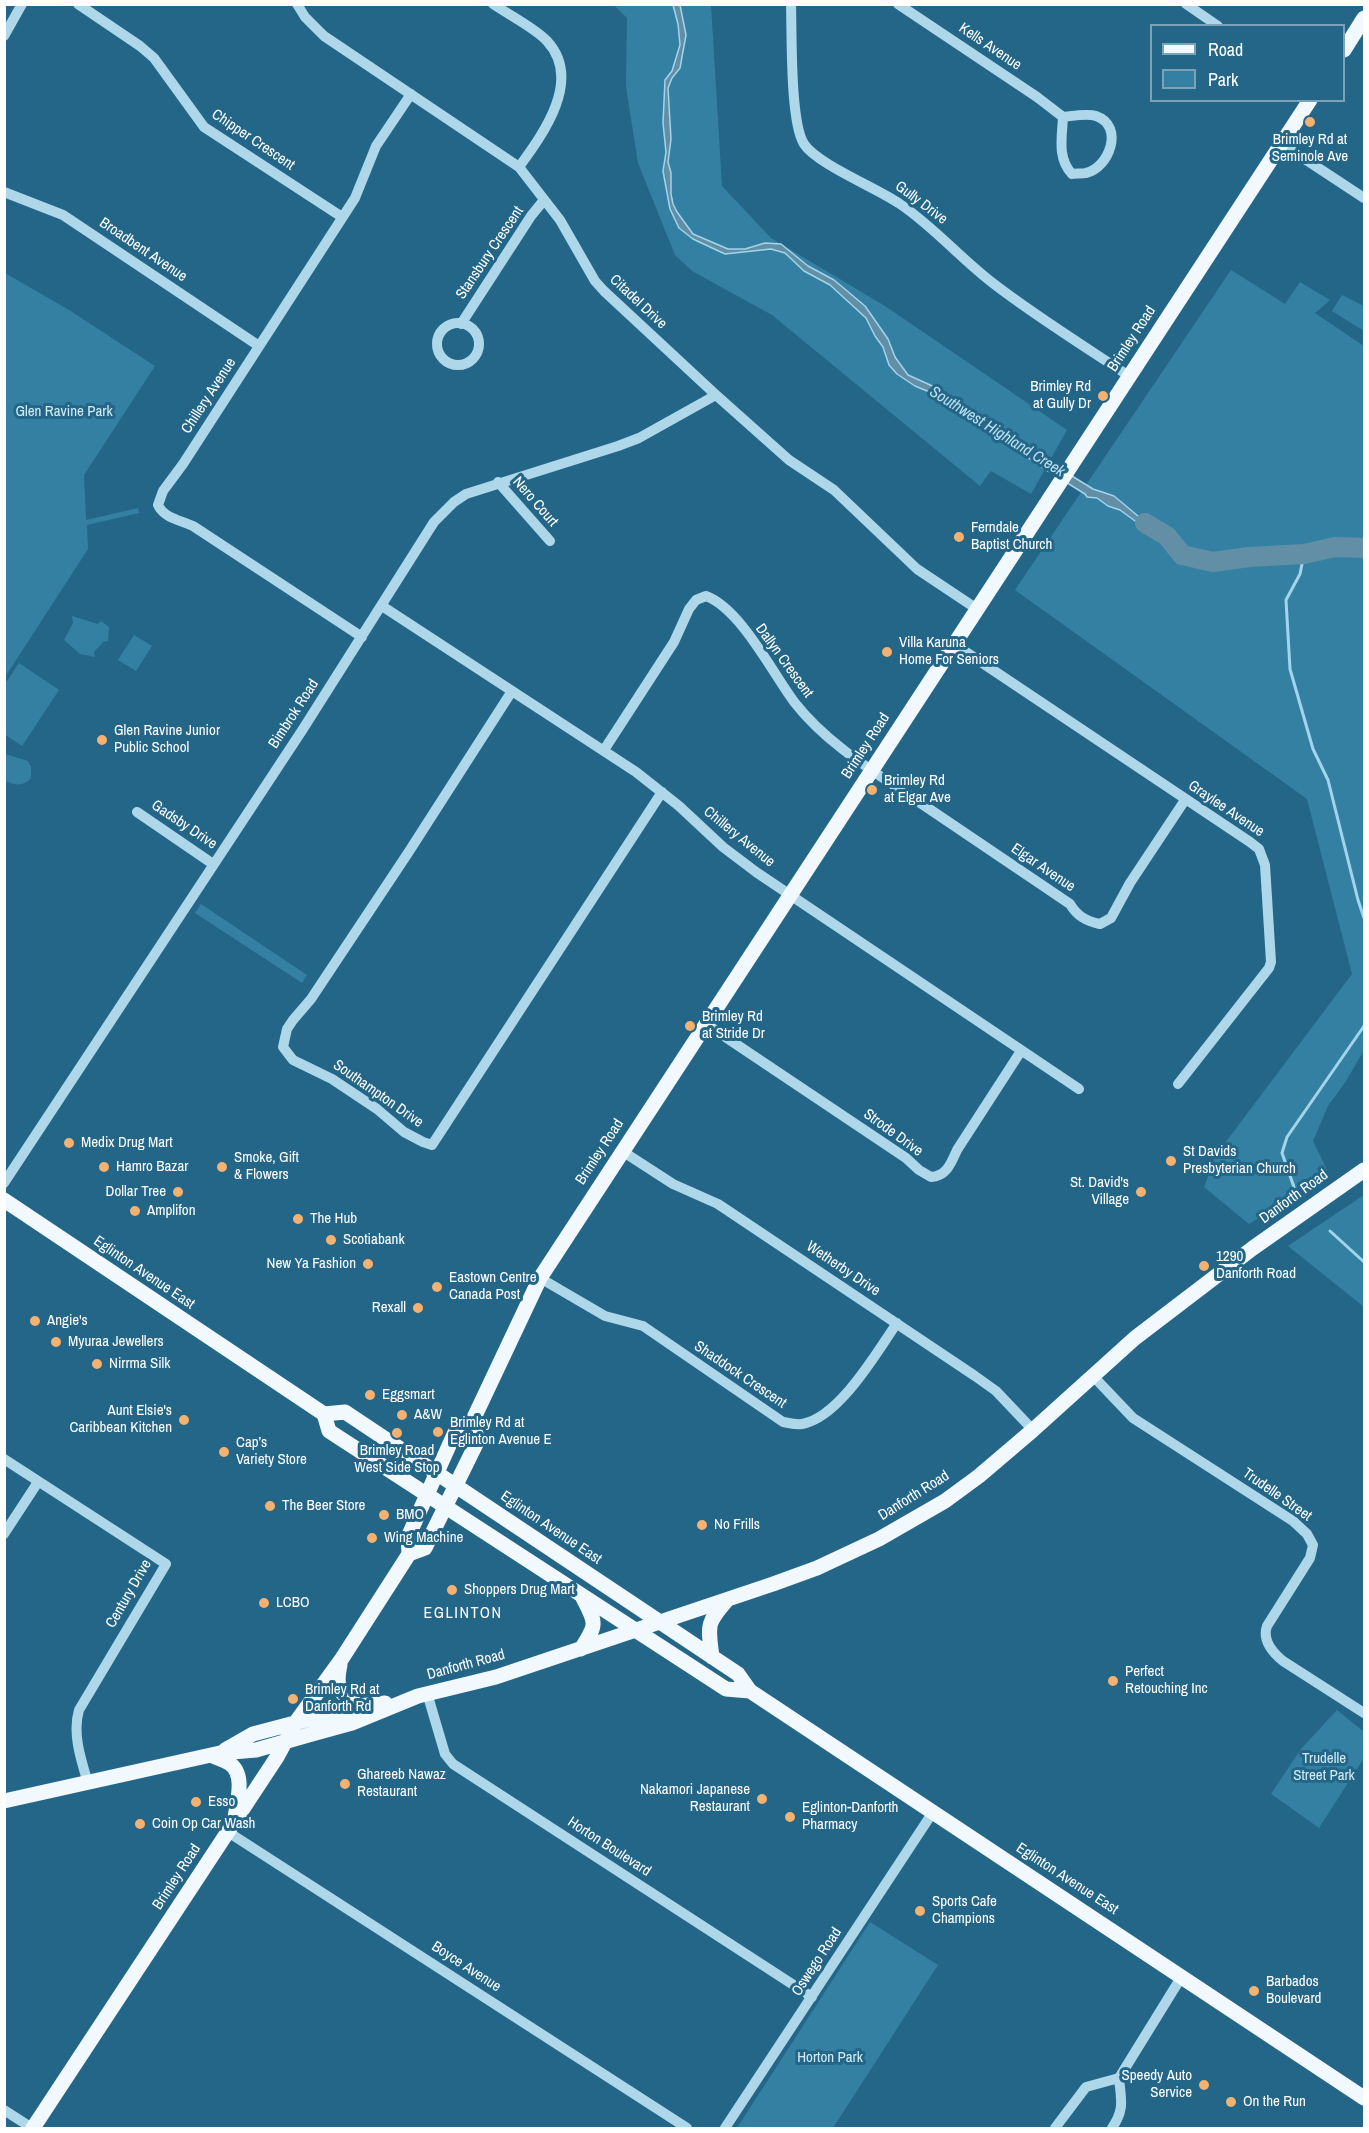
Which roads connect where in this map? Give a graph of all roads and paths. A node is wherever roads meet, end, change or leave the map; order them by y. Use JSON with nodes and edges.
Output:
{"nodes":[{"id":1,"x":22,"y":4,"type":"edge"},
{"id":2,"x":78,"y":4,"type":"edge"},
{"id":3,"x":297,"y":4,"type":"edge"},
{"id":4,"x":494,"y":4,"type":"edge"},
{"id":5,"x":791,"y":4,"type":"edge"},
{"id":6,"x":898,"y":4,"type":"edge"},
{"id":7,"x":1186,"y":4,"type":"edge"},
{"id":8,"x":1365,"y":18,"type":"edge"},
{"id":9,"x":1215,"y":24,"type":"edge"},
{"id":10,"x":4,"y":36,"type":"edge"},
{"id":11,"x":1345,"y":48,"type":"edge"},
{"id":12,"x":411,"y":94,"type":"junction"},
{"id":13,"x":1309,"y":102,"type":"edge"},
{"id":14,"x":1063,"y":117,"type":"junction"},
{"id":15,"x":1282,"y":144,"type":"junction"},
{"id":16,"x":519,"y":166,"type":"junction"},
{"id":17,"x":4,"y":192,"type":"edge"},
{"id":18,"x":1365,"y":198,"type":"edge"},
{"id":19,"x":544,"y":200,"type":"junction"},
{"id":20,"x":342,"y":217,"type":"junction"},
{"id":21,"x":461,"y":324,"type":"dead end"},
{"id":22,"x":259,"y":346,"type":"junction"},
{"id":23,"x":1129,"y":376,"type":"junction"},
{"id":24,"x":716,"y":395,"type":"junction"},
{"id":25,"x":498,"y":482,"type":"junction"},
{"id":26,"x":550,"y":541,"type":"dead end"},
{"id":27,"x":382,"y":606,"type":"junction"},
{"id":28,"x":977,"y":609,"type":"junction"},
{"id":29,"x":362,"y":637,"type":"junction"},
{"id":30,"x":954,"y":644,"type":"junction"},
{"id":31,"x":512,"y":691,"type":"junction"},
{"id":32,"x":604,"y":750,"type":"junction"},
{"id":33,"x":872,"y":770,"type":"junction"},
{"id":34,"x":662,"y":792,"type":"junction"},
{"id":35,"x":1185,"y":800,"type":"junction"},
{"id":36,"x":137,"y":812,"type":"dead end"},
{"id":37,"x":213,"y":864,"type":"junction"},
{"id":38,"x":790,"y":895,"type":"junction"},
{"id":39,"x":706,"y":1024,"type":"junction"},
{"id":40,"x":1021,"y":1051,"type":"junction"},
{"id":41,"x":1178,"y":1084,"type":"dead end"},
{"id":42,"x":1079,"y":1089,"type":"dead end"},
{"id":43,"x":622,"y":1151,"type":"junction"},
{"id":44,"x":1365,"y":1170,"type":"edge"},
{"id":45,"x":4,"y":1183,"type":"edge"},
{"id":46,"x":4,"y":1200,"type":"edge"},
{"id":47,"x":540,"y":1278,"type":"junction"},
{"id":48,"x":897,"y":1323,"type":"junction"},
{"id":49,"x":1093,"y":1376,"type":"junction"},
{"id":50,"x":324,"y":1414,"type":"junction"},
{"id":51,"x":472,"y":1422,"type":"junction"},
{"id":52,"x":1033,"y":1430,"type":"junction"},
{"id":53,"x":4,"y":1459,"type":"edge"},
{"id":54,"x":436,"y":1473,"type":"junction"},
{"id":55,"x":38,"y":1482,"type":"junction"},
{"id":56,"x":455,"y":1486,"type":"junction"},
{"id":57,"x":427,"y":1495,"type":"junction"},
{"id":58,"x":445,"y":1507,"type":"junction"},
{"id":59,"x":4,"y":1534,"type":"edge"},
{"id":60,"x":409,"y":1554,"type":"junction"},
{"id":61,"x":580,"y":1594,"type":"junction"},
{"id":62,"x":727,"y":1600,"type":"junction"},
{"id":63,"x":661,"y":1622,"type":"junction"},
{"id":64,"x":637,"y":1631,"type":"junction"},
{"id":65,"x":581,"y":1649,"type":"junction"},
{"id":66,"x":712,"y":1657,"type":"junction"},
{"id":67,"x":341,"y":1660,"type":"junction"},
{"id":68,"x":750,"y":1691,"type":"junction"},
{"id":69,"x":427,"y":1693,"type":"junction"},
{"id":70,"x":400,"y":1702,"type":"junction"},
{"id":71,"x":359,"y":1706,"type":"junction"},
{"id":72,"x":1365,"y":1713,"type":"edge"},
{"id":73,"x":296,"y":1722,"type":"junction"},
{"id":74,"x":286,"y":1741,"type":"junction"},
{"id":75,"x":216,"y":1754,"type":"junction"},
{"id":76,"x":88,"y":1783,"type":"junction"},
{"id":77,"x":4,"y":1801,"type":"edge"},
{"id":78,"x":933,"y":1812,"type":"junction"},
{"id":79,"x":231,"y":1826,"type":"junction"},
{"id":80,"x":1182,"y":1976,"type":"junction"},
{"id":81,"x":812,"y":1997,"type":"junction"},
{"id":82,"x":1119,"y":2078,"type":"junction"},
{"id":83,"x":1365,"y":2098,"type":"edge"},
{"id":84,"x":4,"y":2110,"type":"edge"},
{"id":85,"x":32,"y":2128,"type":"edge"},
{"id":86,"x":687,"y":2128,"type":"edge"},
{"id":87,"x":725,"y":2128,"type":"edge"},
{"id":88,"x":1055,"y":2128,"type":"edge"},
{"id":89,"x":1112,"y":2128,"type":"edge"}],
"edges":[{"from":1,"to":10,"type":"street"},
{"from":2,"to":20,"type":"street","name":"Chipper Crescent"},
{"from":3,"to":12,"type":"street","name":"Citadel Drive"},
{"from":4,"to":16,"type":"street"},
{"from":5,"to":23,"type":"street","name":"Gully Drive"},
{"from":6,"to":14,"type":"street","name":"Kells Avenue"},
{"from":7,"to":9,"type":"street"},
{"from":8,"to":11,"type":"main road"},
{"from":12,"to":16,"type":"street","name":"Citadel Drive"},
{"from":12,"to":20,"type":"street","name":"Chillery Avenue"},
{"from":13,"to":15,"type":"main road","name":"Brimley Road"},
{"from":14,"to":14,"type":"street"},
{"from":15,"to":18,"type":"street"},
{"from":15,"to":23,"type":"main road","name":"Brimley Road"},
{"from":16,"to":19,"type":"street","name":"Citadel Drive"},
{"from":17,"to":22,"type":"street","name":"Broadbent Avenue"},
{"from":19,"to":21,"type":"street","name":"Stansbury Crescent"},
{"from":19,"to":24,"type":"street","name":"Citadel Drive"},
{"from":20,"to":22,"type":"street","name":"Chillery Avenue"},
{"from":22,"to":29,"type":"street","name":"Chillery Avenue"},
{"from":23,"to":28,"type":"main road","name":"Brimley Road"},
{"from":24,"to":25,"type":"street","name":"Bimbrok Road"},
{"from":24,"to":28,"type":"street","name":"Citadel Drive"},
{"from":25,"to":26,"type":"street","name":"Nero Court"},
{"from":25,"to":27,"type":"street","name":"Bimbrok Road"},
{"from":27,"to":29,"type":"street","name":"Bimbrok Road"},
{"from":27,"to":31,"type":"street","name":"Chillery Avenue"},
{"from":28,"to":30,"type":"main road","name":"Brimley Road"},
{"from":29,"to":37,"type":"street","name":"Bimbrok Road"},
{"from":30,"to":33,"type":"main road","name":"Brimley Road"},
{"from":30,"to":35,"type":"street","name":"Graylee Avenue"},
{"from":31,"to":32,"type":"street","name":"Chillery Avenue"},
{"from":31,"to":34,"type":"street","name":"Southampton Drive"},
{"from":32,"to":33,"type":"street","name":"Dallyn Crescent"},
{"from":32,"to":34,"type":"street","name":"Chillery Avenue"},
{"from":33,"to":35,"type":"street","name":"Elgar Avenue"},
{"from":33,"to":38,"type":"main road","name":"Brimley Road"},
{"from":34,"to":38,"type":"street","name":"Chillery Avenue"},
{"from":35,"to":41,"type":"street","name":"Graylee Avenue"},
{"from":36,"to":37,"type":"street","name":"Gadsby Drive"},
{"from":37,"to":45,"type":"street","name":"Bimbrok Road"},
{"from":38,"to":39,"type":"main road","name":"Brimley Road"},
{"from":38,"to":40,"type":"street","name":"Chillery Avenue"},
{"from":39,"to":40,"type":"street","name":"Strode Drive"},
{"from":39,"to":43,"type":"main road","name":"Brimley Road"},
{"from":40,"to":42,"type":"street","name":"Chillery Avenue"},
{"from":43,"to":47,"type":"main road","name":"Brimley Road"},
{"from":43,"to":48,"type":"street","name":"Wetherby Drive"},
{"from":44,"to":49,"type":"main road","name":"Danforth Road"},
{"from":46,"to":50,"type":"main road","name":"Eglinton Avenue East"},
{"from":47,"to":48,"type":"street","name":"Shaddock Crescent"},
{"from":47,"to":51,"type":"main road","name":"Brimley Road"},
{"from":48,"to":52,"type":"street","name":"Wetherby Drive"},
{"from":49,"to":52,"type":"main road","name":"Danforth Road"},
{"from":49,"to":72,"type":"street","name":"Trudelle Street"},
{"from":50,"to":54,"type":"main road","name":"Eglinton Avenue East"},
{"from":50,"to":57,"type":"main road","name":"Eglinton Avenue East"},
{"from":51,"to":54,"type":"main road","name":"Brimley Road"},
{"from":51,"to":56,"type":"main road","name":"Brimley Road"},
{"from":52,"to":62,"type":"main road","name":"Danforth Road"},
{"from":53,"to":55,"type":"street","name":"Century Drive"},
{"from":54,"to":56,"type":"main road","name":"Eglinton Avenue East"},
{"from":54,"to":57,"type":"main road","name":"Brimley Road"},
{"from":55,"to":59,"type":"street"},
{"from":55,"to":76,"type":"street","name":"Century Drive"},
{"from":56,"to":58,"type":"main road","name":"Brimley Road"},
{"from":56,"to":63,"type":"main road","name":"Eglinton Avenue East"},
{"from":57,"to":58,"type":"main road","name":"Eglinton Avenue East"},
{"from":57,"to":60,"type":"main road","name":"Brimley Road"},
{"from":58,"to":60,"type":"main road","name":"Brimley Road"},
{"from":58,"to":61,"type":"main road","name":"Eglinton Avenue East"},
{"from":60,"to":67,"type":"main road","name":"Brimley Road"},
{"from":61,"to":64,"type":"main road","name":"Eglinton Avenue East"},
{"from":61,"to":65,"type":"main road"},
{"from":62,"to":63,"type":"main road","name":"Danforth Road"},
{"from":62,"to":66,"type":"main road"},
{"from":63,"to":64,"type":"main road","name":"Danforth Road"},
{"from":63,"to":66,"type":"main road","name":"Eglinton Avenue East"},
{"from":64,"to":65,"type":"main road","name":"Danforth Road"},
{"from":64,"to":68,"type":"main road","name":"Eglinton Avenue East"},
{"from":65,"to":69,"type":"main road","name":"Danforth Road"},
{"from":66,"to":68,"type":"main road","name":"Eglinton Avenue East"},
{"from":67,"to":71,"type":"main road"},
{"from":67,"to":73,"type":"main road","name":"Brimley Road"},
{"from":68,"to":78,"type":"main road","name":"Eglinton Avenue East"},
{"from":69,"to":70,"type":"main road","name":"Danforth Road"},
{"from":69,"to":81,"type":"street","name":"Horton Boulevard"},
{"from":70,"to":71,"type":"main road","name":"Danforth Road"},
{"from":70,"to":74,"type":"main road","name":"Danforth Road"},
{"from":71,"to":73,"type":"main road","name":"Danforth Road"},
{"from":73,"to":74,"type":"main road","name":"Brimley Road"},
{"from":73,"to":75,"type":"main road","name":"Danforth Road"},
{"from":74,"to":75,"type":"main road","name":"Danforth Road"},
{"from":74,"to":79,"type":"main road","name":"Brimley Road"},
{"from":75,"to":76,"type":"main road","name":"Danforth Road"},
{"from":75,"to":79,"type":"main road"},
{"from":76,"to":77,"type":"main road","name":"Danforth Road"},
{"from":78,"to":80,"type":"main road","name":"Eglinton Avenue East"},
{"from":78,"to":81,"type":"street","name":"Oswego Road"},
{"from":79,"to":85,"type":"main road","name":"Brimley Road"},
{"from":79,"to":86,"type":"street","name":"Boyce Avenue"},
{"from":80,"to":82,"type":"street"},
{"from":80,"to":83,"type":"main road","name":"Eglinton Avenue East"},
{"from":81,"to":87,"type":"street","name":"Oswego Road"},
{"from":82,"to":88,"type":"street"},
{"from":82,"to":89,"type":"street"},
{"from":84,"to":85,"type":"street"}]}
